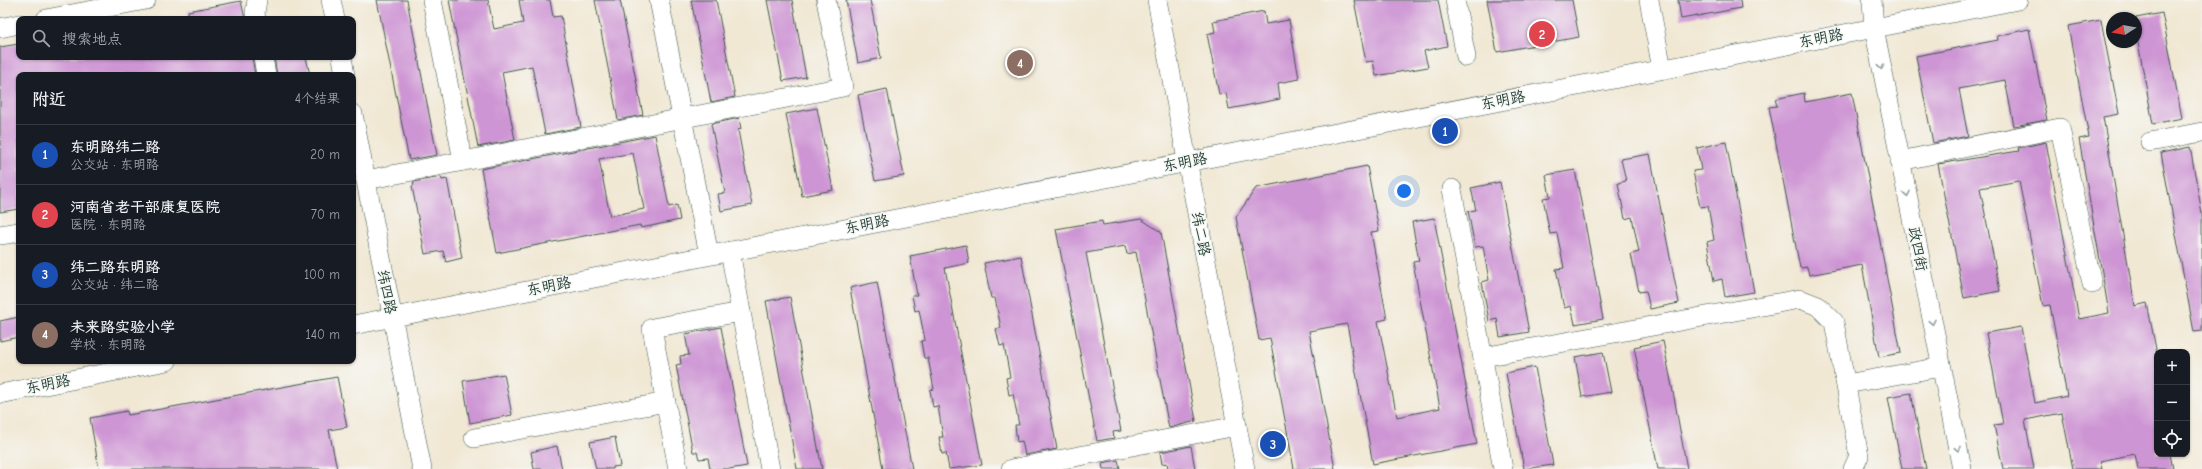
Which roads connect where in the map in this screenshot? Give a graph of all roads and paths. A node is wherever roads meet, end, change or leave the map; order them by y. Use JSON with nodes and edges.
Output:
{"nodes":[{"id":1,"x":146,"y":0,"type":"edge"},
{"id":2,"x":257,"y":0,"type":"edge"},
{"id":3,"x":331,"y":0,"type":"edge"},
{"id":4,"x":432,"y":0,"type":"edge"},
{"id":5,"x":659,"y":0,"type":"edge"},
{"id":6,"x":826,"y":0,"type":"edge"},
{"id":7,"x":1156,"y":0,"type":"edge"},
{"id":8,"x":1455,"y":0,"type":"edge"},
{"id":9,"x":1649,"y":0,"type":"edge"},
{"id":10,"x":1872,"y":0,"type":"edge"},
{"id":11,"x":2018,"y":0,"type":"edge"},
{"id":12,"x":62,"y":16,"type":"edge"},
{"id":13,"x":256,"y":16,"type":"edge"},
{"id":14,"x":334,"y":16,"type":"edge"},
{"id":15,"x":16,"y":24,"type":"edge"},
{"id":16,"x":0,"y":27,"type":"edge"},
{"id":17,"x":1874,"y":28,"type":"junction"},
{"id":18,"x":1466,"y":57,"type":"dead end"},
{"id":19,"x":264,"y":60,"type":"edge"},
{"id":20,"x":342,"y":60,"type":"edge"},
{"id":21,"x":1662,"y":69,"type":"junction"},
{"id":22,"x":266,"y":72,"type":"edge"},
{"id":23,"x":344,"y":72,"type":"edge"},
{"id":24,"x":682,"y":118,"type":"junction"},
{"id":25,"x":356,"y":129,"type":"edge"},
{"id":26,"x":2202,"y":132,"type":"edge"},
{"id":27,"x":2150,"y":142,"type":"dead end"},
{"id":28,"x":463,"y":161,"type":"junction"},
{"id":29,"x":1900,"y":161,"type":"junction"},
{"id":30,"x":1187,"y":162,"type":"junction"},
{"id":31,"x":366,"y":180,"type":"junction"},
{"id":32,"x":1452,"y":189,"type":"dead end"},
{"id":33,"x":16,"y":232,"type":"edge"},
{"id":34,"x":0,"y":235,"type":"edge"},
{"id":35,"x":730,"y":251,"type":"junction"},
{"id":36,"x":709,"y":255,"type":"junction"},
{"id":37,"x":2092,"y":284,"type":"dead end"},
{"id":38,"x":741,"y":312,"type":"junction"},
{"id":39,"x":392,"y":317,"type":"junction"},
{"id":40,"x":356,"y":324,"type":"edge"},
{"id":41,"x":1483,"y":357,"type":"junction"},
{"id":42,"x":133,"y":364,"type":"edge"},
{"id":43,"x":111,"y":366,"type":"edge"},
{"id":44,"x":1941,"y":367,"type":"junction"},
{"id":45,"x":1846,"y":384,"type":"junction"},
{"id":46,"x":0,"y":394,"type":"edge"},
{"id":47,"x":666,"y":402,"type":"junction"},
{"id":48,"x":1237,"y":426,"type":"junction"},
{"id":49,"x":474,"y":438,"type":"dead end"},
{"id":50,"x":422,"y":469,"type":"edge"},
{"id":51,"x":678,"y":469,"type":"edge"},
{"id":52,"x":770,"y":469,"type":"edge"},
{"id":53,"x":1011,"y":469,"type":"edge"},
{"id":54,"x":1245,"y":469,"type":"edge"},
{"id":55,"x":1503,"y":469,"type":"edge"},
{"id":56,"x":1853,"y":469,"type":"edge"},
{"id":57,"x":1962,"y":469,"type":"edge"}],
"edges":[{"from":1,"to":12,"type":"street"},
{"from":2,"to":13,"type":"street"},
{"from":3,"to":14,"type":"street"},
{"from":4,"to":28,"type":"street"},
{"from":5,"to":24,"type":"street"},
{"from":6,"to":24,"type":"street"},
{"from":7,"to":30,"type":"street","name":"纬二路"},
{"from":8,"to":18,"type":"street"},
{"from":9,"to":21,"type":"street"},
{"from":10,"to":17,"type":"street","name":"政四街"},
{"from":11,"to":17,"type":"street","name":"东明路"},
{"from":15,"to":16,"type":"street"},
{"from":17,"to":21,"type":"street","name":"东明路"},
{"from":17,"to":29,"type":"street","name":"政四街","one_way":true},
{"from":19,"to":22,"type":"street"},
{"from":20,"to":23,"type":"street"},
{"from":21,"to":30,"type":"street","name":"东明路"},
{"from":24,"to":28,"type":"street"},
{"from":24,"to":36,"type":"street"},
{"from":25,"to":31,"type":"street","name":"纬四路"},
{"from":26,"to":27,"type":"street"},
{"from":28,"to":31,"type":"street"},
{"from":29,"to":37,"type":"street"},
{"from":29,"to":44,"type":"street","name":"政四街","one_way":true},
{"from":30,"to":35,"type":"street","name":"东明路"},
{"from":30,"to":48,"type":"street","name":"纬二路"},
{"from":31,"to":39,"type":"street","name":"纬四路"},
{"from":32,"to":41,"type":"street"},
{"from":33,"to":34,"type":"street"},
{"from":35,"to":36,"type":"street","name":"东明路"},
{"from":35,"to":38,"type":"street"},
{"from":36,"to":39,"type":"street","name":"东明路"},
{"from":38,"to":47,"type":"street"},
{"from":38,"to":52,"type":"street"},
{"from":39,"to":40,"type":"street","name":"东明路"},
{"from":39,"to":50,"type":"street","name":"纬四路"},
{"from":41,"to":45,"type":"street"},
{"from":41,"to":55,"type":"street"},
{"from":42,"to":43,"type":"street","name":"东明路"},
{"from":43,"to":46,"type":"street","name":"东明路"},
{"from":44,"to":45,"type":"street"},
{"from":44,"to":57,"type":"street","name":"政四街","one_way":true},
{"from":45,"to":56,"type":"street"},
{"from":47,"to":49,"type":"street"},
{"from":47,"to":51,"type":"street"},
{"from":48,"to":53,"type":"street"},
{"from":48,"to":54,"type":"street","name":"纬二路"}]}
